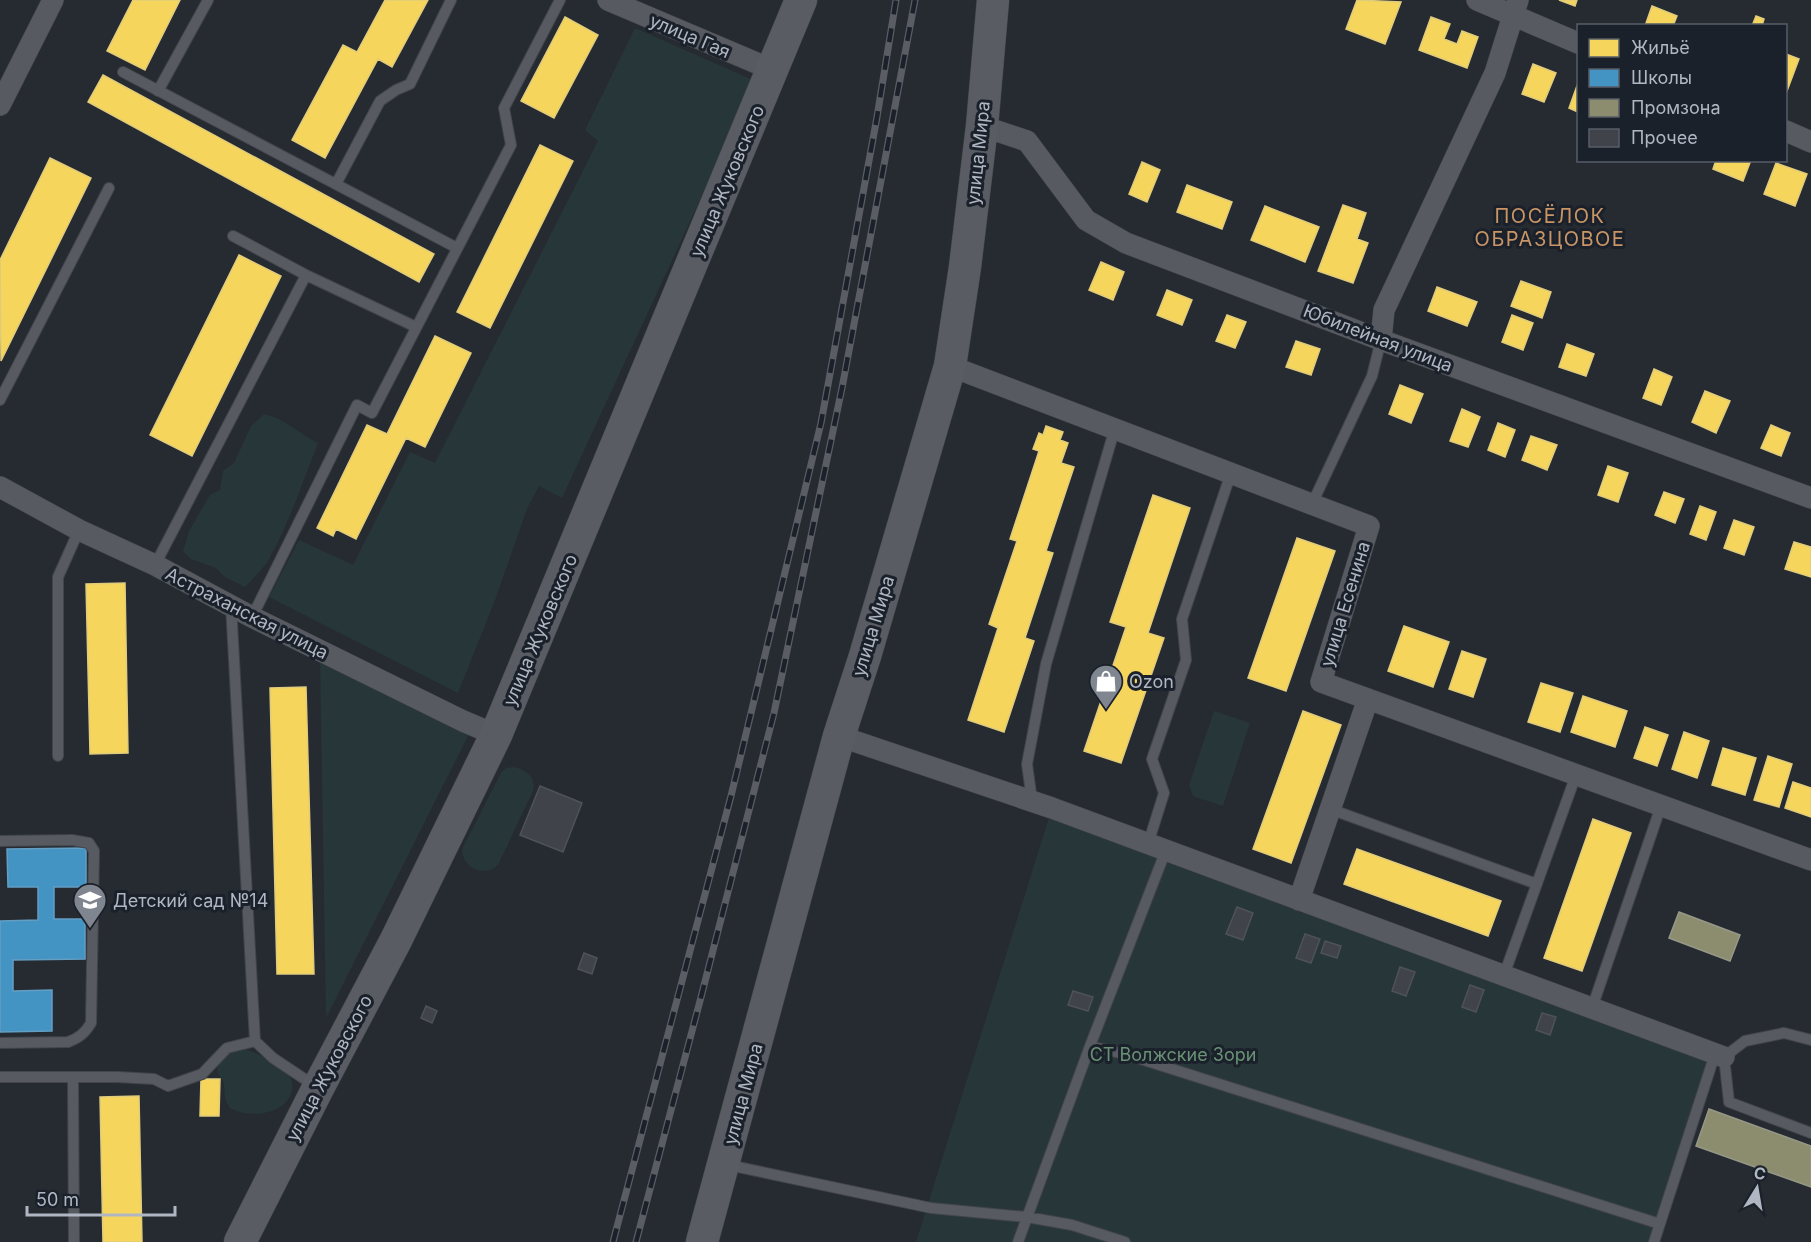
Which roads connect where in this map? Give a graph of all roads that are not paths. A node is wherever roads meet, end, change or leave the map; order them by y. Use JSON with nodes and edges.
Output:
{"nodes":[{"id":1,"x":53,"y":0,"type":"edge"},
{"id":2,"x":208,"y":0,"type":"edge"},
{"id":3,"x":451,"y":0,"type":"edge"},
{"id":4,"x":560,"y":0,"type":"edge"},
{"id":5,"x":608,"y":0,"type":"edge"},
{"id":6,"x":801,"y":0,"type":"edge"},
{"id":7,"x":993,"y":0,"type":"edge"},
{"id":8,"x":1477,"y":0,"type":"edge"},
{"id":9,"x":1515,"y":7,"type":"edge"},
{"id":10,"x":644,"y":8,"type":"edge"},
{"id":11,"x":1577,"y":42,"type":"edge"},
{"id":12,"x":772,"y":70,"type":"junction"},
{"id":13,"x":123,"y":72,"type":"dead end"},
{"id":14,"x":158,"y":91,"type":"junction"},
{"id":15,"x":0,"y":105,"type":"edge"},
{"id":16,"x":982,"y":126,"type":"junction"},
{"id":17,"x":1787,"y":132,"type":"edge"},
{"id":18,"x":1811,"y":142,"type":"edge"},
{"id":19,"x":336,"y":184,"type":"junction"},
{"id":20,"x":109,"y":188,"type":"dead end"},
{"id":21,"x":233,"y":236,"type":"dead end"},
{"id":22,"x":457,"y":248,"type":"junction"},
{"id":23,"x":306,"y":274,"type":"junction"},
{"id":24,"x":416,"y":327,"type":"junction"},
{"id":25,"x":1381,"y":340,"type":"junction"},
{"id":26,"x":950,"y":366,"type":"junction"},
{"id":27,"x":0,"y":400,"type":"edge"},
{"id":28,"x":1114,"y":428,"type":"junction"},
{"id":29,"x":1231,"y":473,"type":"junction"},
{"id":30,"x":0,"y":487,"type":"edge"},
{"id":31,"x":1811,"y":498,"type":"edge"},
{"id":32,"x":1312,"y":504,"type":"junction"},
{"id":33,"x":79,"y":530,"type":"junction"},
{"id":34,"x":154,"y":565,"type":"junction"},
{"id":35,"x":231,"y":605,"type":"junction"},
{"id":36,"x":252,"y":617,"type":"junction"},
{"id":37,"x":1368,"y":699,"type":"junction"},
{"id":38,"x":496,"y":735,"type":"junction"},
{"id":39,"x":838,"y":736,"type":"junction"},
{"id":40,"x":58,"y":756,"type":"dead end"},
{"id":41,"x":1576,"y":775,"type":"junction"},
{"id":42,"x":1032,"y":801,"type":"junction"},
{"id":43,"x":1661,"y":806,"type":"junction"},
{"id":44,"x":1330,"y":809,"type":"junction"},
{"id":45,"x":0,"y":841,"type":"edge"},
{"id":46,"x":1157,"y":847,"type":"junction"},
{"id":47,"x":1811,"y":860,"type":"edge"},
{"id":48,"x":1537,"y":884,"type":"junction"},
{"id":49,"x":1299,"y":900,"type":"junction"},
{"id":50,"x":1504,"y":975,"type":"junction"},
{"id":51,"x":1592,"y":1008,"type":"junction"},
{"id":52,"x":1811,"y":1040,"type":"edge"},
{"id":53,"x":255,"y":1041,"type":"junction"},
{"id":54,"x":0,"y":1042,"type":"edge"},
{"id":55,"x":1090,"y":1046,"type":"junction"},
{"id":56,"x":1720,"y":1055,"type":"junction"},
{"id":57,"x":0,"y":1077,"type":"edge"},
{"id":58,"x":73,"y":1077,"type":"junction"},
{"id":59,"x":318,"y":1088,"type":"junction"},
{"id":60,"x":1811,"y":1133,"type":"edge"},
{"id":61,"x":724,"y":1164,"type":"junction"},
{"id":62,"x":1027,"y":1217,"type":"junction"},
{"id":63,"x":1660,"y":1224,"type":"junction"},
{"id":64,"x":74,"y":1242,"type":"edge"},
{"id":65,"x":240,"y":1242,"type":"edge"},
{"id":66,"x":702,"y":1242,"type":"edge"},
{"id":67,"x":1018,"y":1242,"type":"edge"},
{"id":68,"x":1125,"y":1242,"type":"edge"},
{"id":69,"x":1654,"y":1242,"type":"edge"}],
"edges":[{"from":1,"to":15,"type":"street"},
{"from":2,"to":14,"type":"lane"},
{"from":3,"to":19,"type":"lane"},
{"from":4,"to":22,"type":"lane"},
{"from":5,"to":10,"type":"street","name":"улица Гая"},
{"from":6,"to":12,"type":"main road","name":"улица Жуковского"},
{"from":7,"to":16,"type":"main road","name":"улица Мира"},
{"from":8,"to":9,"type":"street"},
{"from":9,"to":11,"type":"street"},
{"from":9,"to":25,"type":"street"},
{"from":10,"to":12,"type":"street","name":"улица Гая"},
{"from":12,"to":38,"type":"main road","name":"улица Жуковского"},
{"from":13,"to":14,"type":"lane"},
{"from":14,"to":19,"type":"lane"},
{"from":16,"to":25,"type":"street","name":"Юбилейная улица"},
{"from":16,"to":26,"type":"main road","name":"улица Мира"},
{"from":17,"to":18,"type":"street"},
{"from":19,"to":22,"type":"lane"},
{"from":20,"to":27,"type":"lane"},
{"from":21,"to":23,"type":"lane"},
{"from":22,"to":24,"type":"lane"},
{"from":23,"to":24,"type":"lane"},
{"from":23,"to":34,"type":"lane"},
{"from":24,"to":36,"type":"lane"},
{"from":25,"to":31,"type":"street","name":"Юбилейная улица"},
{"from":25,"to":32,"type":"lane"},
{"from":26,"to":28,"type":"street","name":"улица Есенина"},
{"from":26,"to":39,"type":"main road","name":"улица Мира"},
{"from":28,"to":29,"type":"street","name":"улица Есенина"},
{"from":28,"to":42,"type":"lane"},
{"from":29,"to":32,"type":"street","name":"улица Есенина"},
{"from":29,"to":46,"type":"lane"},
{"from":30,"to":33,"type":"street","name":"Астраханская улица"},
{"from":32,"to":37,"type":"street","name":"улица Есенина"},
{"from":33,"to":34,"type":"street","name":"Астраханская улица"},
{"from":33,"to":40,"type":"lane"},
{"from":34,"to":35,"type":"street","name":"Астраханская улица"},
{"from":35,"to":36,"type":"street","name":"Астраханская улица"},
{"from":35,"to":53,"type":"lane"},
{"from":36,"to":38,"type":"street","name":"Астраханская улица"},
{"from":37,"to":41,"type":"street","name":"улица Есенина"},
{"from":37,"to":44,"type":"street"},
{"from":38,"to":59,"type":"main road","name":"улица Жуковского"},
{"from":39,"to":42,"type":"street"},
{"from":39,"to":61,"type":"main road","name":"улица Мира"},
{"from":41,"to":43,"type":"street","name":"улица Есенина"},
{"from":41,"to":48,"type":"lane"},
{"from":42,"to":46,"type":"street"},
{"from":43,"to":47,"type":"street","name":"улица Есенина"},
{"from":43,"to":51,"type":"lane"},
{"from":44,"to":48,"type":"lane"},
{"from":44,"to":49,"type":"street"},
{"from":45,"to":54,"type":"lane"},
{"from":46,"to":49,"type":"street"},
{"from":46,"to":55,"type":"lane"},
{"from":48,"to":50,"type":"lane"},
{"from":49,"to":50,"type":"street"},
{"from":50,"to":51,"type":"street"},
{"from":51,"to":56,"type":"street"},
{"from":52,"to":56,"type":"lane"},
{"from":53,"to":58,"type":"lane"},
{"from":53,"to":59,"type":"lane"},
{"from":55,"to":62,"type":"lane"},
{"from":55,"to":63,"type":"lane"},
{"from":56,"to":60,"type":"lane"},
{"from":56,"to":63,"type":"lane"},
{"from":57,"to":58,"type":"lane"},
{"from":58,"to":64,"type":"lane"},
{"from":59,"to":65,"type":"main road","name":"улица Жуковского"},
{"from":61,"to":62,"type":"lane"},
{"from":61,"to":66,"type":"main road","name":"улица Мира"},
{"from":62,"to":67,"type":"lane"},
{"from":62,"to":68,"type":"lane"},
{"from":63,"to":69,"type":"lane"}]}
